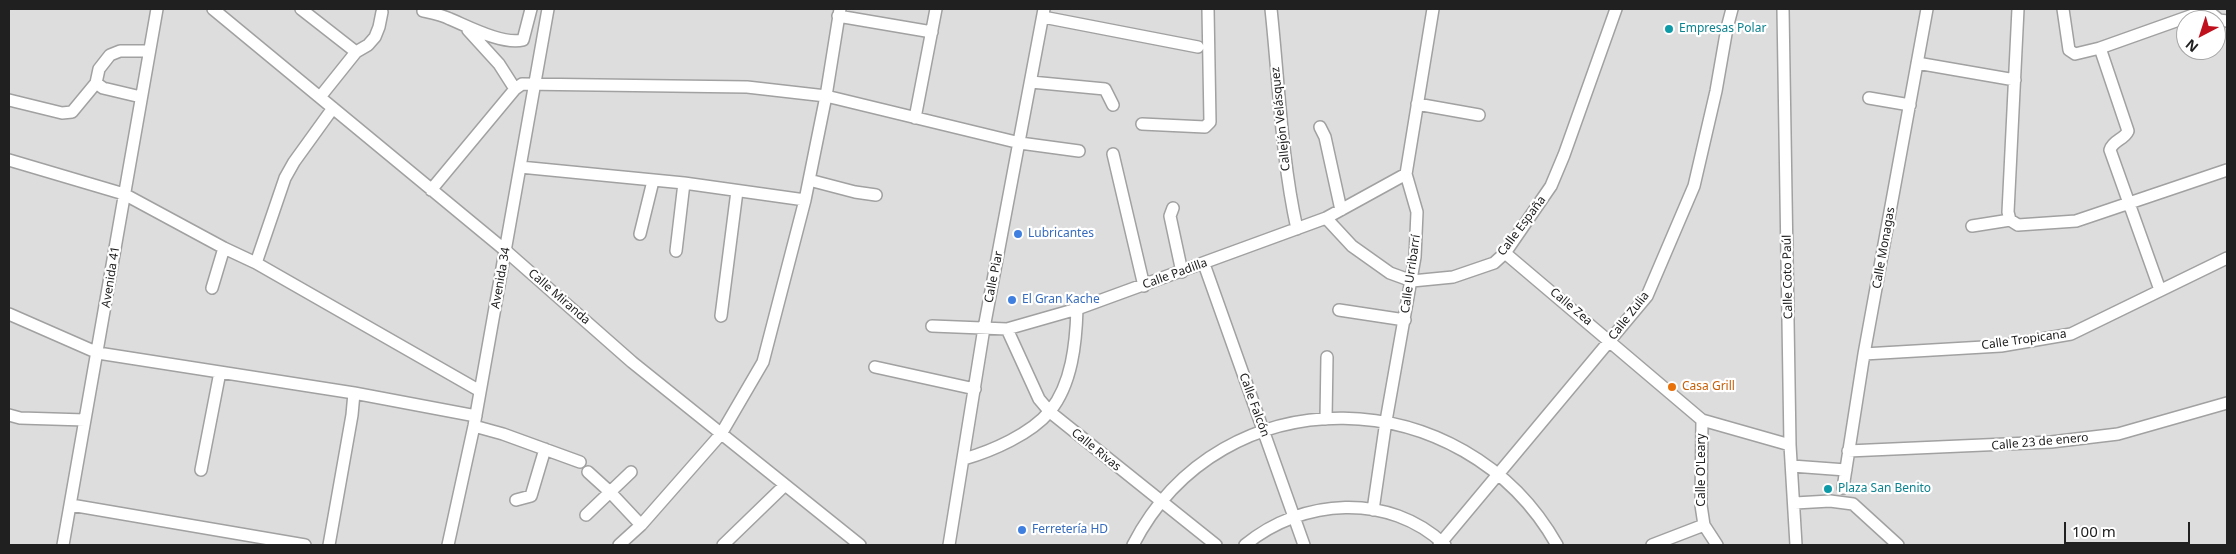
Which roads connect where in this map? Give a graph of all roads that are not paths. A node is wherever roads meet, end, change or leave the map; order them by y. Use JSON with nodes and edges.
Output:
{"nodes":[{"id":1,"x":157,"y":9,"type":"edge"},
{"id":2,"x":213,"y":9,"type":"edge"},
{"id":3,"x":301,"y":9,"type":"edge"},
{"id":4,"x":531,"y":9,"type":"edge"},
{"id":5,"x":548,"y":9,"type":"edge"},
{"id":6,"x":936,"y":9,"type":"edge"},
{"id":7,"x":1208,"y":9,"type":"edge"},
{"id":8,"x":1271,"y":9,"type":"edge"},
{"id":9,"x":1432,"y":9,"type":"edge"},
{"id":10,"x":1616,"y":9,"type":"edge"},
{"id":11,"x":1732,"y":9,"type":"edge"},
{"id":12,"x":1783,"y":9,"type":"edge"},
{"id":13,"x":1928,"y":9,"type":"edge"},
{"id":14,"x":2018,"y":9,"type":"edge"},
{"id":15,"x":2063,"y":9,"type":"edge"},
{"id":16,"x":2207,"y":9,"type":"edge"},
{"id":17,"x":423,"y":11,"type":"dead end"},
{"id":18,"x":382,"y":12,"type":"dead end"},
{"id":19,"x":839,"y":13,"type":"edge"},
{"id":20,"x":1044,"y":13,"type":"edge"},
{"id":21,"x":2227,"y":21,"type":"edge"},
{"id":22,"x":466,"y":28,"type":"junction"},
{"id":23,"x":932,"y":32,"type":"junction"},
{"id":24,"x":1198,"y":47,"type":"dead end"},
{"id":25,"x":2100,"y":48,"type":"junction"},
{"id":26,"x":149,"y":52,"type":"junction"},
{"id":27,"x":356,"y":52,"type":"junction"},
{"id":28,"x":1917,"y":63,"type":"junction"},
{"id":29,"x":2015,"y":80,"type":"junction"},
{"id":30,"x":1031,"y":82,"type":"junction"},
{"id":31,"x":96,"y":83,"type":"junction"},
{"id":32,"x":535,"y":84,"type":"junction"},
{"id":33,"x":515,"y":89,"type":"junction"},
{"id":34,"x":826,"y":96,"type":"junction"},
{"id":35,"x":141,"y":97,"type":"junction"},
{"id":36,"x":320,"y":97,"type":"junction"},
{"id":37,"x":1869,"y":98,"type":"dead end"},
{"id":38,"x":9,"y":100,"type":"edge"},
{"id":39,"x":1417,"y":104,"type":"junction"},
{"id":40,"x":1112,"y":105,"type":"dead end"},
{"id":41,"x":1910,"y":105,"type":"junction"},
{"id":42,"x":333,"y":108,"type":"junction"},
{"id":43,"x":1479,"y":115,"type":"dead end"},
{"id":44,"x":915,"y":118,"type":"junction"},
{"id":45,"x":1142,"y":124,"type":"dead end"},
{"id":46,"x":1320,"y":127,"type":"dead end"},
{"id":47,"x":1020,"y":144,"type":"junction"},
{"id":48,"x":1079,"y":152,"type":"dead end"},
{"id":49,"x":1113,"y":154,"type":"dead end"},
{"id":50,"x":9,"y":160,"type":"edge"},
{"id":51,"x":520,"y":167,"type":"junction"},
{"id":52,"x":2227,"y":170,"type":"edge"},
{"id":53,"x":1406,"y":174,"type":"junction"},
{"id":54,"x":653,"y":180,"type":"junction"},
{"id":55,"x":808,"y":180,"type":"junction"},
{"id":56,"x":684,"y":183,"type":"junction"},
{"id":57,"x":431,"y":190,"type":"junction"},
{"id":58,"x":737,"y":191,"type":"junction"},
{"id":59,"x":124,"y":194,"type":"junction"},
{"id":60,"x":876,"y":195,"type":"dead end"},
{"id":61,"x":805,"y":200,"type":"junction"},
{"id":62,"x":2129,"y":203,"type":"junction"},
{"id":63,"x":1173,"y":208,"type":"dead end"},
{"id":64,"x":1341,"y":210,"type":"junction"},
{"id":65,"x":1326,"y":218,"type":"junction"},
{"id":66,"x":2010,"y":220,"type":"junction"},
{"id":67,"x":1972,"y":226,"type":"dead end"},
{"id":68,"x":1297,"y":229,"type":"junction"},
{"id":69,"x":640,"y":234,"type":"dead end"},
{"id":70,"x":224,"y":248,"type":"junction"},
{"id":71,"x":506,"y":251,"type":"junction"},
{"id":72,"x":676,"y":251,"type":"dead end"},
{"id":73,"x":1505,"y":253,"type":"junction"},
{"id":74,"x":2227,"y":258,"type":"edge"},
{"id":75,"x":256,"y":263,"type":"junction"},
{"id":76,"x":1204,"y":264,"type":"junction"},
{"id":77,"x":1182,"y":272,"type":"junction"},
{"id":78,"x":1412,"y":281,"type":"junction"},
{"id":79,"x":1144,"y":286,"type":"junction"},
{"id":80,"x":212,"y":288,"type":"dead end"},
{"id":81,"x":2160,"y":290,"type":"junction"},
{"id":82,"x":1077,"y":309,"type":"junction"},
{"id":83,"x":1339,"y":310,"type":"dead end"},
{"id":84,"x":9,"y":314,"type":"edge"},
{"id":85,"x":721,"y":316,"type":"dead end"},
{"id":86,"x":1404,"y":320,"type":"junction"},
{"id":87,"x":932,"y":326,"type":"dead end"},
{"id":88,"x":984,"y":328,"type":"junction"},
{"id":89,"x":1007,"y":329,"type":"junction"},
{"id":90,"x":1610,"y":340,"type":"junction"},
{"id":91,"x":98,"y":353,"type":"junction"},
{"id":92,"x":1864,"y":354,"type":"junction"},
{"id":93,"x":1327,"y":357,"type":"dead end"},
{"id":94,"x":875,"y":367,"type":"dead end"},
{"id":95,"x":220,"y":372,"type":"junction"},
{"id":96,"x":975,"y":390,"type":"junction"},
{"id":97,"x":480,"y":391,"type":"junction"},
{"id":98,"x":354,"y":394,"type":"junction"},
{"id":99,"x":2227,"y":406,"type":"edge"},
{"id":100,"x":1050,"y":412,"type":"junction"},
{"id":101,"x":9,"y":416,"type":"edge"},
{"id":102,"x":1326,"y":418,"type":"junction"},
{"id":103,"x":85,"y":420,"type":"junction"},
{"id":104,"x":1702,"y":420,"type":"junction"},
{"id":105,"x":475,"y":421,"type":"junction"},
{"id":106,"x":1386,"y":422,"type":"junction"},
{"id":107,"x":1263,"y":432,"type":"junction"},
{"id":108,"x":721,"y":434,"type":"junction"},
{"id":109,"x":1790,"y":445,"type":"junction"},
{"id":110,"x":544,"y":449,"type":"junction"},
{"id":111,"x":1848,"y":451,"type":"junction"},
{"id":112,"x":964,"y":459,"type":"junction"},
{"id":113,"x":580,"y":462,"type":"dead end"},
{"id":114,"x":1792,"y":466,"type":"junction"},
{"id":115,"x":200,"y":470,"type":"dead end"},
{"id":116,"x":1846,"y":470,"type":"junction"},
{"id":117,"x":588,"y":472,"type":"dead end"},
{"id":118,"x":631,"y":472,"type":"dead end"},
{"id":119,"x":1498,"y":473,"type":"junction"},
{"id":120,"x":785,"y":485,"type":"junction"},
{"id":121,"x":1843,"y":488,"type":"junction"},
{"id":122,"x":610,"y":492,"type":"junction"},
{"id":123,"x":516,"y":500,"type":"dead end"},
{"id":124,"x":1830,"y":501,"type":"junction"},
{"id":125,"x":1161,"y":503,"type":"junction"},
{"id":126,"x":1794,"y":503,"type":"junction"},
{"id":127,"x":1853,"y":504,"type":"junction"},
{"id":128,"x":71,"y":505,"type":"junction"},
{"id":129,"x":1374,"y":510,"type":"junction"},
{"id":130,"x":586,"y":515,"type":"dead end"},
{"id":131,"x":1293,"y":516,"type":"junction"},
{"id":132,"x":641,"y":525,"type":"junction"},
{"id":133,"x":1704,"y":525,"type":"junction"},
{"id":134,"x":1442,"y":544,"type":"edge"},
{"id":135,"x":63,"y":545,"type":"edge"},
{"id":136,"x":305,"y":545,"type":"edge"},
{"id":137,"x":329,"y":545,"type":"edge"},
{"id":138,"x":448,"y":545,"type":"edge"},
{"id":139,"x":619,"y":545,"type":"edge"},
{"id":140,"x":723,"y":545,"type":"edge"},
{"id":141,"x":860,"y":545,"type":"edge"},
{"id":142,"x":949,"y":545,"type":"edge"},
{"id":143,"x":1133,"y":545,"type":"edge"},
{"id":144,"x":1216,"y":545,"type":"edge"},
{"id":145,"x":1245,"y":545,"type":"edge"},
{"id":146,"x":1304,"y":545,"type":"edge"},
{"id":147,"x":1557,"y":545,"type":"edge"},
{"id":148,"x":1652,"y":545,"type":"edge"},
{"id":149,"x":1717,"y":545,"type":"edge"},
{"id":150,"x":1796,"y":545,"type":"edge"},
{"id":151,"x":1898,"y":545,"type":"edge"}],
"edges":[{"from":1,"to":26,"type":"street","name":"Avenida 41"},
{"from":2,"to":36,"type":"street","name":"Calle Miranda"},
{"from":3,"to":27,"type":"street"},
{"from":4,"to":22,"type":"street"},
{"from":5,"to":32,"type":"street","name":"Avenida 34"},
{"from":6,"to":23,"type":"street"},
{"from":7,"to":45,"type":"street"},
{"from":8,"to":68,"type":"street","name":"Callejón Velásquez"},
{"from":9,"to":39,"type":"street","name":"Calle Urribarrí"},
{"from":10,"to":73,"type":"street","name":"Calle España"},
{"from":11,"to":90,"type":"street","name":"Calle Zulia"},
{"from":12,"to":109,"type":"street","name":"Calle Coto Paúl"},
{"from":13,"to":28,"type":"street","name":"Calle Monagas"},
{"from":14,"to":29,"type":"street"},
{"from":15,"to":25,"type":"street"},
{"from":16,"to":21,"type":"street"},
{"from":16,"to":25,"type":"street"},
{"from":17,"to":22,"type":"street"},
{"from":18,"to":27,"type":"street"},
{"from":19,"to":23,"type":"street"},
{"from":19,"to":34,"type":"street"},
{"from":20,"to":24,"type":"street"},
{"from":20,"to":30,"type":"street","name":"Calle Piar"},
{"from":22,"to":33,"type":"street"},
{"from":23,"to":44,"type":"street"},
{"from":25,"to":62,"type":"street"},
{"from":26,"to":31,"type":"street"},
{"from":26,"to":35,"type":"street","name":"Avenida 41"},
{"from":27,"to":36,"type":"street"},
{"from":28,"to":29,"type":"street"},
{"from":28,"to":41,"type":"street","name":"Calle Monagas"},
{"from":29,"to":66,"type":"street"},
{"from":30,"to":40,"type":"street"},
{"from":30,"to":47,"type":"street","name":"Calle Piar"},
{"from":31,"to":35,"type":"street"},
{"from":31,"to":38,"type":"street"},
{"from":32,"to":33,"type":"street"},
{"from":32,"to":34,"type":"street"},
{"from":32,"to":51,"type":"street","name":"Avenida 34"},
{"from":33,"to":57,"type":"street"},
{"from":34,"to":44,"type":"street"},
{"from":34,"to":55,"type":"street"},
{"from":35,"to":59,"type":"street","name":"Avenida 41"},
{"from":36,"to":42,"type":"street","name":"Calle Miranda"},
{"from":37,"to":41,"type":"street"},
{"from":39,"to":43,"type":"street"},
{"from":39,"to":53,"type":"street","name":"Calle Urribarrí"},
{"from":41,"to":92,"type":"street","name":"Calle Monagas"},
{"from":42,"to":57,"type":"street","name":"Calle Miranda"},
{"from":42,"to":75,"type":"street"},
{"from":44,"to":47,"type":"street"},
{"from":46,"to":64,"type":"street"},
{"from":47,"to":48,"type":"street"},
{"from":47,"to":88,"type":"street","name":"Calle Piar"},
{"from":49,"to":79,"type":"street"},
{"from":50,"to":59,"type":"street"},
{"from":51,"to":54,"type":"street"},
{"from":51,"to":71,"type":"street","name":"Avenida 34"},
{"from":52,"to":62,"type":"street"},
{"from":53,"to":64,"type":"street","name":"Calle Padilla"},
{"from":53,"to":78,"type":"street","name":"Calle Urribarrí"},
{"from":54,"to":56,"type":"street"},
{"from":54,"to":69,"type":"street"},
{"from":55,"to":60,"type":"street"},
{"from":55,"to":61,"type":"street"},
{"from":56,"to":58,"type":"street"},
{"from":56,"to":72,"type":"street"},
{"from":57,"to":71,"type":"street","name":"Calle Miranda"},
{"from":58,"to":61,"type":"street"},
{"from":58,"to":85,"type":"street"},
{"from":59,"to":70,"type":"street"},
{"from":59,"to":91,"type":"street","name":"Avenida 41"},
{"from":61,"to":108,"type":"street"},
{"from":62,"to":66,"type":"street"},
{"from":62,"to":81,"type":"street"},
{"from":63,"to":77,"type":"street"},
{"from":64,"to":65,"type":"street","name":"Calle Padilla"},
{"from":65,"to":68,"type":"street","name":"Calle Padilla"},
{"from":65,"to":78,"type":"street","name":"Calle España"},
{"from":66,"to":67,"type":"street"},
{"from":68,"to":76,"type":"street","name":"Calle Padilla"},
{"from":70,"to":75,"type":"street"},
{"from":70,"to":80,"type":"street"},
{"from":71,"to":97,"type":"street","name":"Avenida 34"},
{"from":71,"to":108,"type":"street","name":"Calle Miranda"},
{"from":73,"to":78,"type":"street","name":"Calle España"},
{"from":73,"to":90,"type":"street","name":"Calle Zea"},
{"from":74,"to":81,"type":"street","name":"Calle Tropicana"},
{"from":75,"to":97,"type":"street"},
{"from":76,"to":77,"type":"street","name":"Calle Padilla"},
{"from":76,"to":107,"type":"street","name":"Calle Falcón"},
{"from":77,"to":79,"type":"street","name":"Calle Padilla"},
{"from":78,"to":86,"type":"street","name":"Calle Urribarrí"},
{"from":79,"to":82,"type":"street","name":"Calle Padilla"},
{"from":81,"to":92,"type":"street","name":"Calle Tropicana"},
{"from":82,"to":89,"type":"street","name":"Calle Padilla"},
{"from":82,"to":100,"type":"street"},
{"from":83,"to":86,"type":"street"},
{"from":84,"to":91,"type":"street"},
{"from":86,"to":106,"type":"street","name":"Calle Urribarrí"},
{"from":87,"to":88,"type":"street","name":"Calle Padilla"},
{"from":88,"to":89,"type":"street","name":"Calle Padilla"},
{"from":88,"to":96,"type":"street","name":"Calle Piar"},
{"from":89,"to":100,"type":"street","name":"Calle Rivas"},
{"from":90,"to":104,"type":"street","name":"Calle Zea"},
{"from":90,"to":119,"type":"street","name":"Calle Zulia"},
{"from":91,"to":95,"type":"street"},
{"from":91,"to":103,"type":"street","name":"Avenida 41"},
{"from":92,"to":111,"type":"street","name":"Calle Monagas"},
{"from":93,"to":102,"type":"street"},
{"from":94,"to":96,"type":"street"},
{"from":95,"to":98,"type":"street"},
{"from":95,"to":115,"type":"street"},
{"from":96,"to":112,"type":"street","name":"Calle Piar"},
{"from":97,"to":105,"type":"street","name":"Avenida 34"},
{"from":98,"to":105,"type":"street"},
{"from":98,"to":137,"type":"street"},
{"from":99,"to":111,"type":"street","name":"Calle 23 de enero"},
{"from":100,"to":112,"type":"street"},
{"from":100,"to":125,"type":"street","name":"Calle Rivas"},
{"from":101,"to":103,"type":"street"},
{"from":102,"to":106,"type":"street"},
{"from":102,"to":107,"type":"street"},
{"from":103,"to":128,"type":"street","name":"Avenida 41"},
{"from":104,"to":109,"type":"street","name":"Calle Zea"},
{"from":104,"to":133,"type":"street","name":"Calle O'Leary"},
{"from":105,"to":110,"type":"street"},
{"from":105,"to":138,"type":"street","name":"Avenida 34"},
{"from":106,"to":119,"type":"street"},
{"from":106,"to":129,"type":"street","name":"Calle Urribarrí"},
{"from":107,"to":125,"type":"street"},
{"from":107,"to":131,"type":"street","name":"Calle Falcón"},
{"from":108,"to":120,"type":"street","name":"Calle Miranda"},
{"from":108,"to":132,"type":"street"},
{"from":109,"to":114,"type":"street","name":"Calle Coto Paúl"},
{"from":110,"to":113,"type":"street"},
{"from":110,"to":123,"type":"street"},
{"from":111,"to":116,"type":"street","name":"Calle Monagas"},
{"from":112,"to":142,"type":"street","name":"Calle Piar"},
{"from":114,"to":116,"type":"street"},
{"from":114,"to":126,"type":"street","name":"Calle Coto Paúl"},
{"from":116,"to":121,"type":"street","name":"Calle Monagas"},
{"from":117,"to":122,"type":"street"},
{"from":118,"to":122,"type":"street"},
{"from":119,"to":134,"type":"street","name":"Calle Zulia"},
{"from":119,"to":147,"type":"street"},
{"from":120,"to":140,"type":"street"},
{"from":120,"to":141,"type":"street","name":"Calle Miranda"},
{"from":121,"to":124,"type":"street"},
{"from":121,"to":127,"type":"street"},
{"from":122,"to":130,"type":"street"},
{"from":122,"to":132,"type":"street"},
{"from":124,"to":126,"type":"street"},
{"from":124,"to":127,"type":"street"},
{"from":125,"to":143,"type":"street"},
{"from":125,"to":144,"type":"street","name":"Calle Rivas"},
{"from":126,"to":150,"type":"street","name":"Calle Coto Paúl"},
{"from":127,"to":151,"type":"street"},
{"from":128,"to":135,"type":"street","name":"Avenida 41"},
{"from":128,"to":136,"type":"street"},
{"from":129,"to":131,"type":"street"},
{"from":129,"to":134,"type":"street"},
{"from":131,"to":145,"type":"street"},
{"from":131,"to":146,"type":"street","name":"Calle Falcón"},
{"from":132,"to":139,"type":"street"},
{"from":133,"to":148,"type":"street"},
{"from":133,"to":149,"type":"street","name":"Calle O'Leary"}]}
